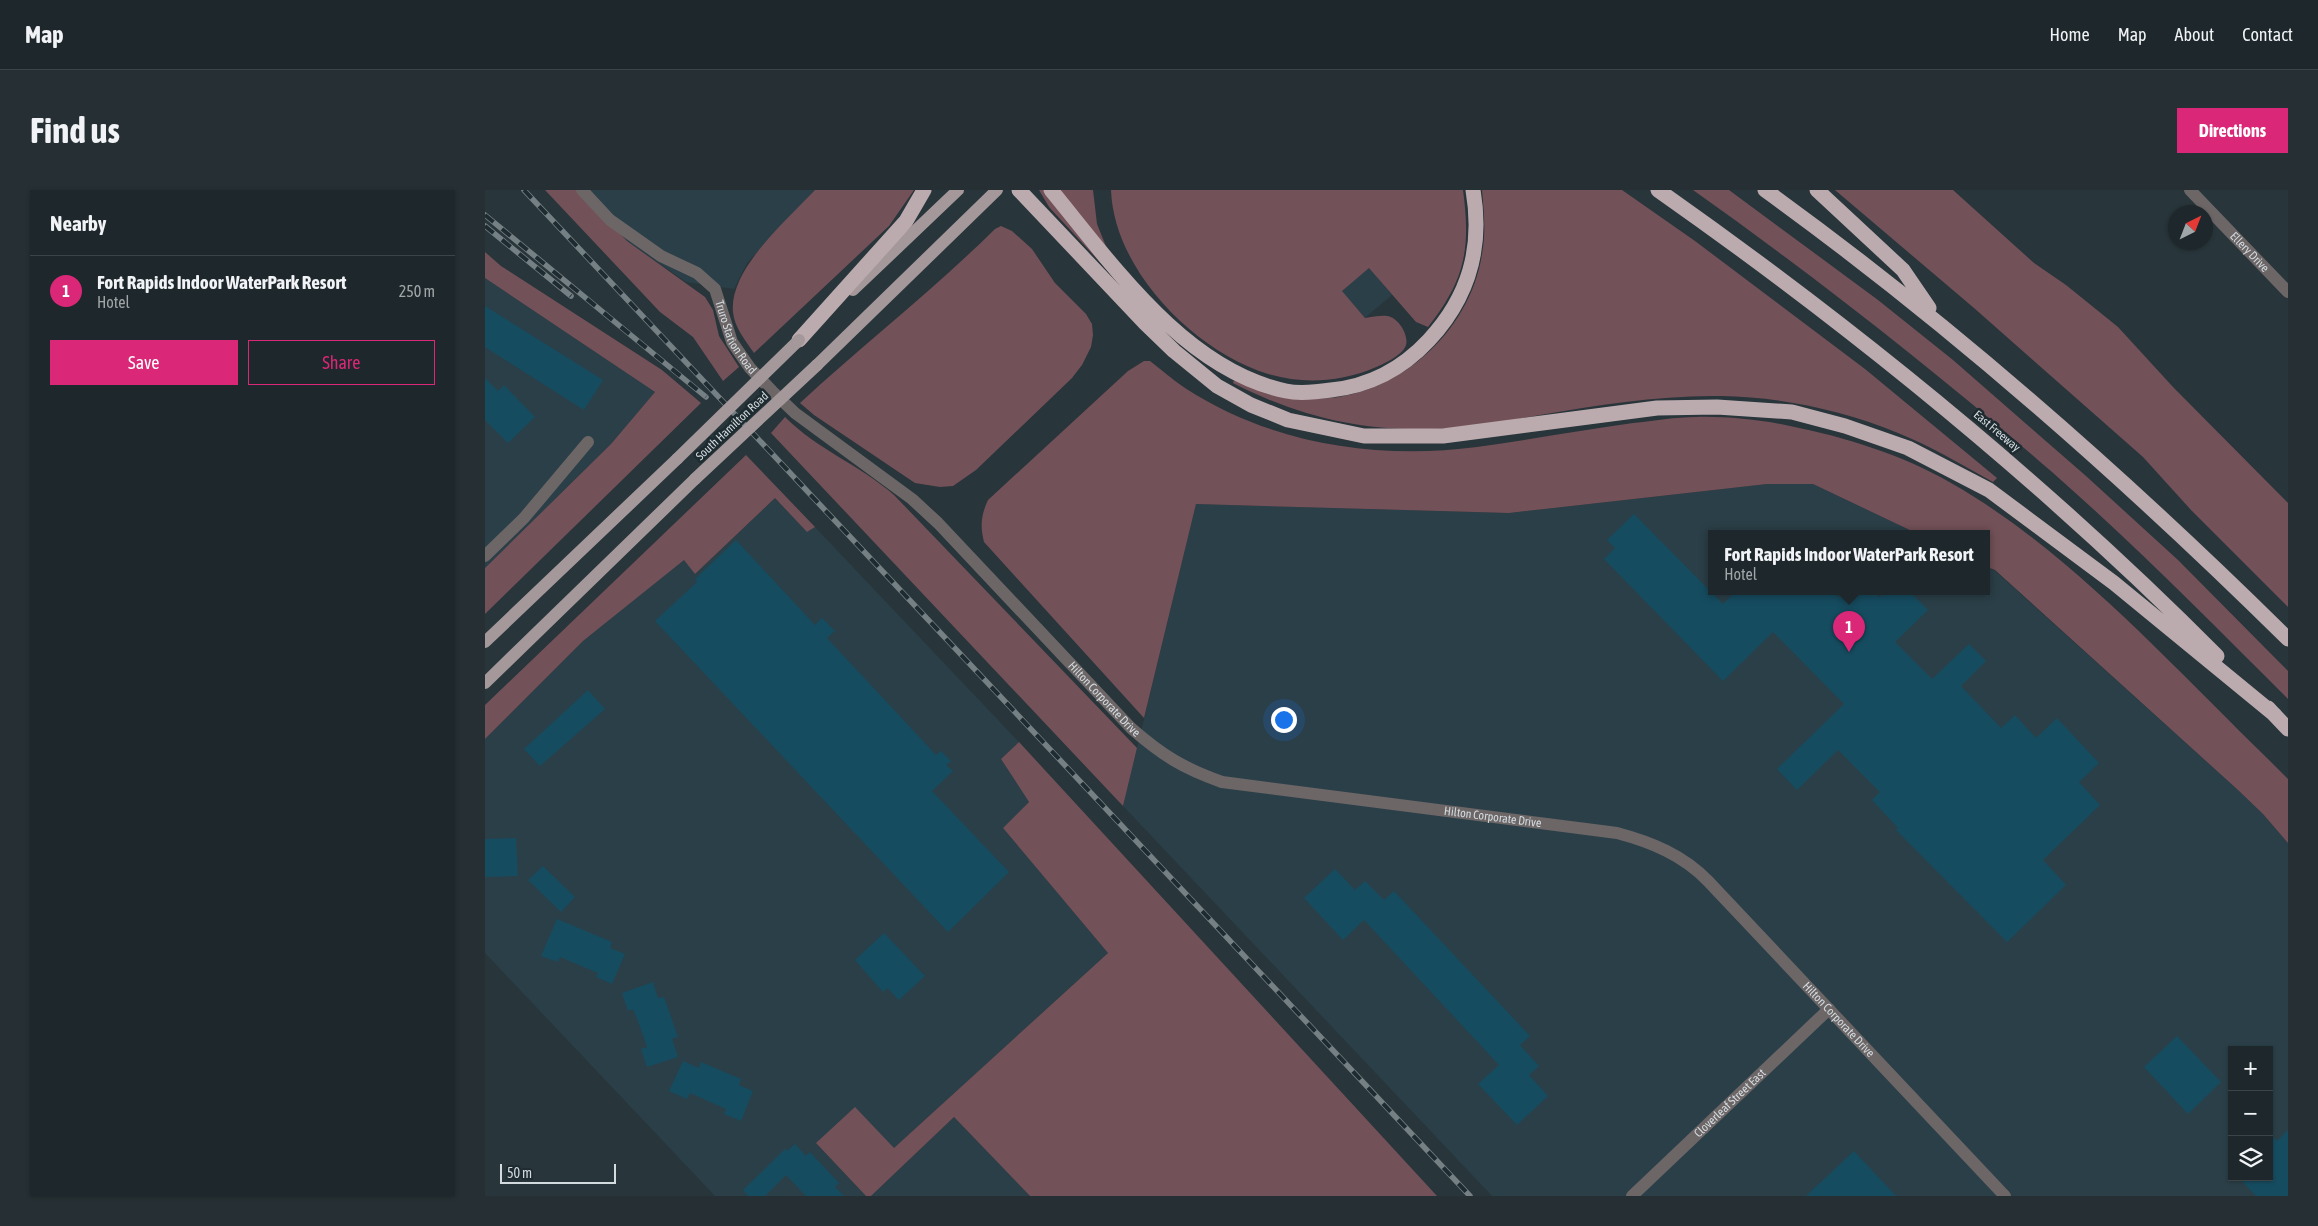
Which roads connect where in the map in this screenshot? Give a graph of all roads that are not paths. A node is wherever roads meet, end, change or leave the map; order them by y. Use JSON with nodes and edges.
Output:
{"nodes":[{"id":1,"x":582,"y":190,"type":"edge"},
{"id":2,"x":924,"y":190,"type":"edge"},
{"id":3,"x":958,"y":190,"type":"edge"},
{"id":4,"x":997,"y":190,"type":"edge"},
{"id":5,"x":1019,"y":190,"type":"edge"},
{"id":6,"x":1051,"y":190,"type":"edge"},
{"id":7,"x":1473,"y":190,"type":"edge"},
{"id":8,"x":1658,"y":190,"type":"edge"},
{"id":9,"x":1765,"y":190,"type":"edge"},
{"id":10,"x":1817,"y":190,"type":"edge"},
{"id":11,"x":2190,"y":190,"type":"edge"},
{"id":12,"x":2288,"y":292,"type":"edge"},
{"id":13,"x":1937,"y":320,"type":"junction"},
{"id":14,"x":799,"y":340,"type":"junction"},
{"id":15,"x":589,"y":442,"type":"dead end"},
{"id":16,"x":938,"y":523,"type":"joint"},
{"id":17,"x":485,"y":556,"type":"edge"},
{"id":18,"x":2288,"y":639,"type":"edge"},
{"id":19,"x":485,"y":642,"type":"edge"},
{"id":20,"x":485,"y":683,"type":"edge"},
{"id":21,"x":2275,"y":715,"type":"junction"},
{"id":22,"x":2288,"y":729,"type":"edge"},
{"id":23,"x":1829,"y":1009,"type":"junction"},
{"id":24,"x":1632,"y":1196,"type":"edge"},
{"id":25,"x":2005,"y":1196,"type":"edge"}],
"edges":[{"from":1,"to":16,"type":"street","name":"Truro Station Road"},
{"from":2,"to":14,"type":"highway"},
{"from":3,"to":14,"type":"main road","name":"South Hamilton Road"},
{"from":4,"to":20,"type":"main road","name":"South Hamilton Road","bridge":true},
{"from":5,"to":21,"type":"highway"},
{"from":6,"to":7,"type":"highway"},
{"from":8,"to":21,"type":"highway","name":"East Freeway"},
{"from":9,"to":13,"type":"highway"},
{"from":10,"to":13,"type":"highway"},
{"from":11,"to":12,"type":"street","name":"Ellery Drive"},
{"from":13,"to":18,"type":"highway"},
{"from":14,"to":19,"type":"main road","name":"South Hamilton Road","bridge":true},
{"from":15,"to":17,"type":"street"},
{"from":16,"to":23,"type":"street","name":"Hilton Corporate Drive"},
{"from":21,"to":22,"type":"highway","name":"East Freeway"},
{"from":23,"to":24,"type":"street","name":"Cloverleaf Street East"},
{"from":23,"to":25,"type":"street","name":"Hilton Corporate Drive"}]}
